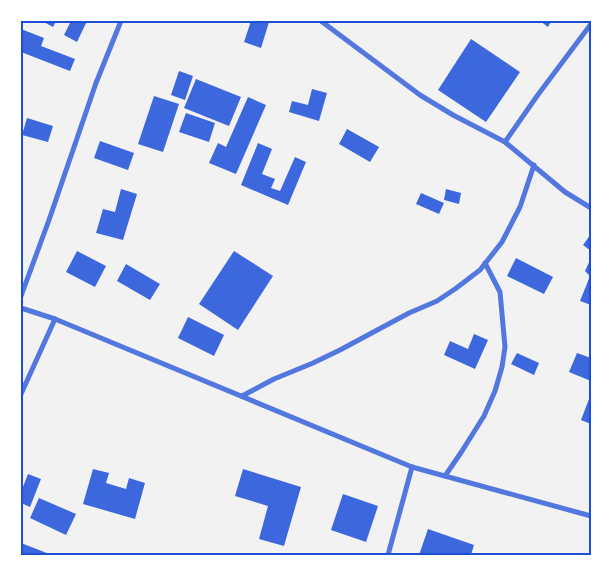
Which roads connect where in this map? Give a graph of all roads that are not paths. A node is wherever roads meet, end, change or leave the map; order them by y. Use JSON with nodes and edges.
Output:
{"nodes":[{"id":1,"x":121,"y":21,"type":"edge"},
{"id":2,"x":321,"y":21,"type":"edge"},
{"id":3,"x":591,"y":24,"type":"edge"},
{"id":4,"x":505,"y":142,"type":"junction"},
{"id":5,"x":534,"y":166,"type":"junction"},
{"id":6,"x":591,"y":208,"type":"edge"},
{"id":7,"x":486,"y":263,"type":"junction"},
{"id":8,"x":21,"y":296,"type":"edge"},
{"id":9,"x":21,"y":308,"type":"edge"},
{"id":10,"x":55,"y":320,"type":"junction"},
{"id":11,"x":21,"y":394,"type":"edge"},
{"id":12,"x":242,"y":396,"type":"junction"},
{"id":13,"x":412,"y":467,"type":"junction"},
{"id":14,"x":445,"y":476,"type":"junction"},
{"id":15,"x":591,"y":516,"type":"edge"},
{"id":16,"x":388,"y":555,"type":"edge"}],
"edges":[{"from":1,"to":8,"type":"street"},
{"from":2,"to":4,"type":"street"},
{"from":3,"to":4,"type":"street"},
{"from":4,"to":5,"type":"street"},
{"from":5,"to":6,"type":"street"},
{"from":5,"to":7,"type":"street"},
{"from":7,"to":12,"type":"street"},
{"from":7,"to":14,"type":"street"},
{"from":9,"to":10,"type":"street"},
{"from":10,"to":11,"type":"street"},
{"from":10,"to":12,"type":"street"},
{"from":12,"to":13,"type":"street"},
{"from":13,"to":14,"type":"street"},
{"from":13,"to":16,"type":"street"},
{"from":14,"to":15,"type":"street"}]}
